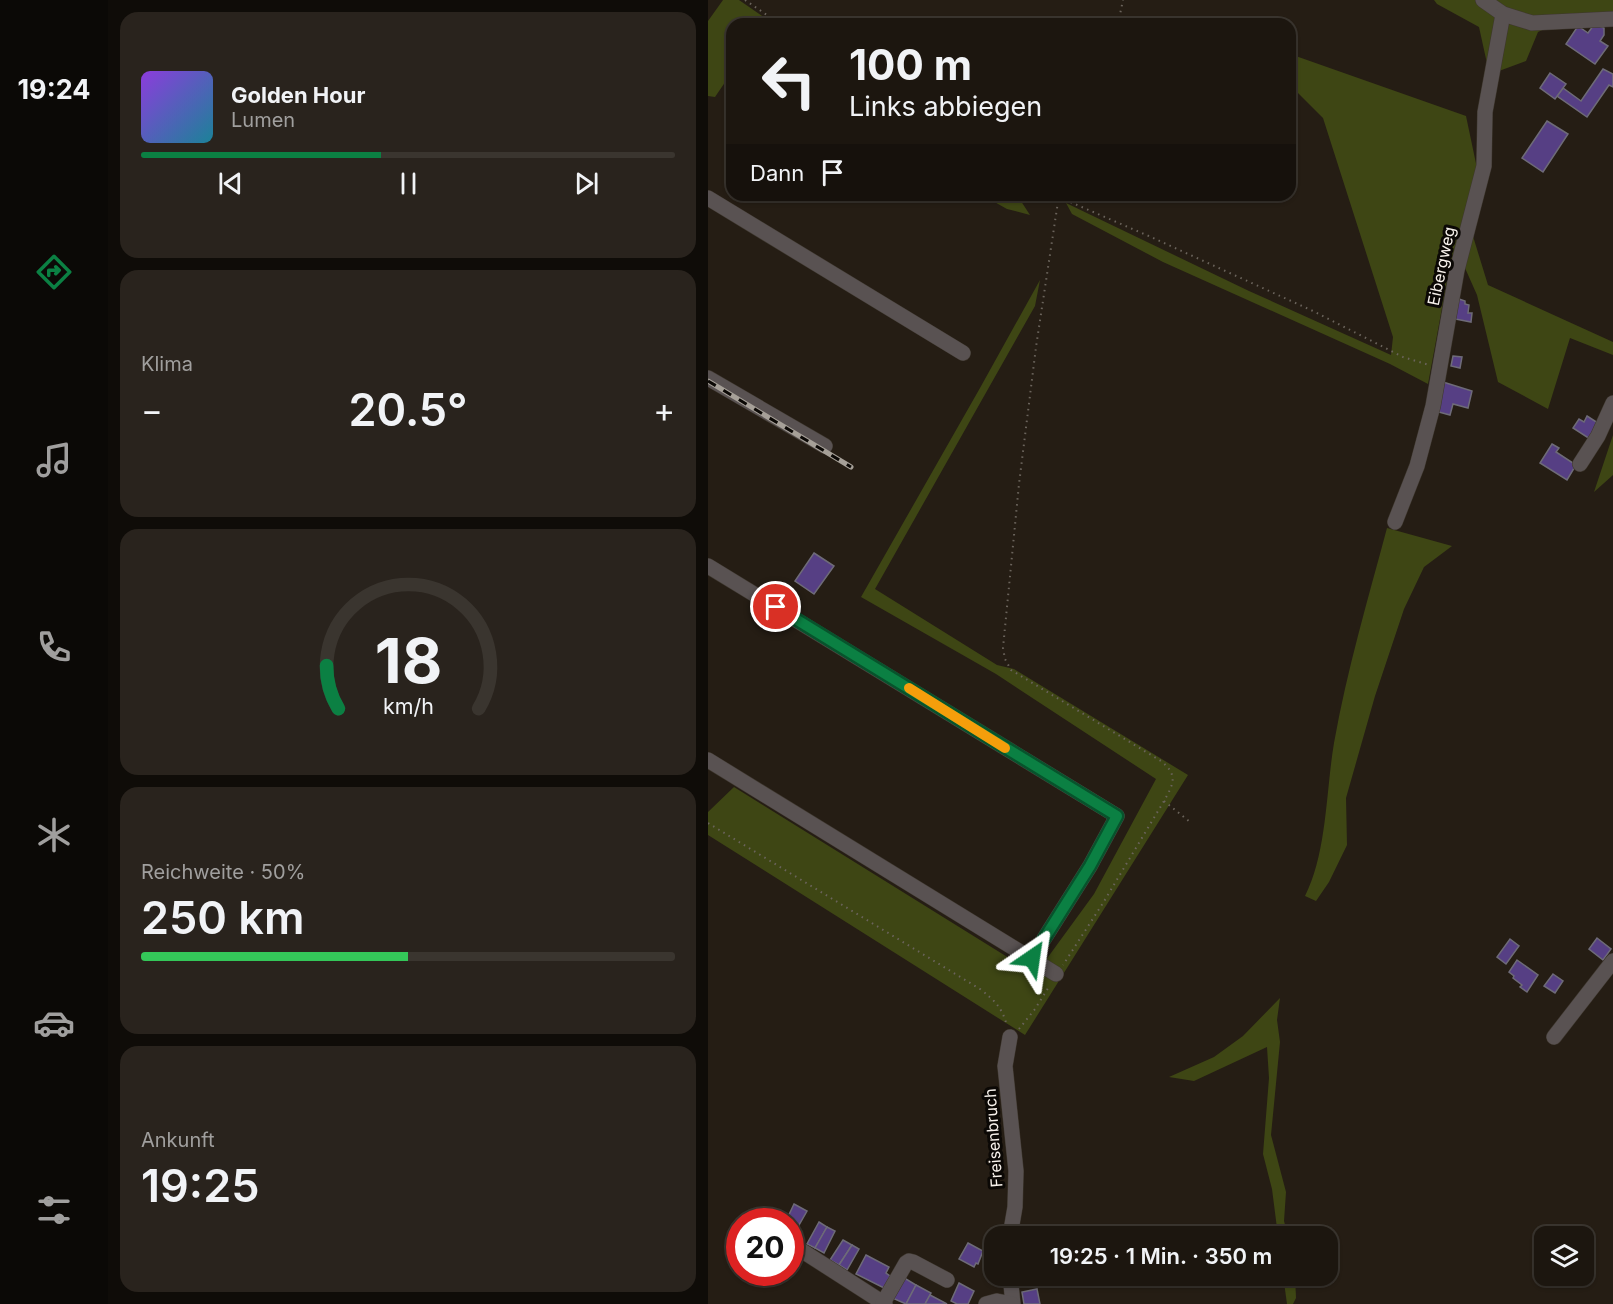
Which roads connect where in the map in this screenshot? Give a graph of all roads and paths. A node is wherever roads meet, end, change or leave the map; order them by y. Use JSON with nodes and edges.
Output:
{"nodes":[{"id":1,"x":745,"y":0,"type":"edge"},
{"id":2,"x":1123,"y":0,"type":"edge"},
{"id":3,"x":1483,"y":0,"type":"edge"},
{"id":4,"x":1503,"y":14,"type":"junction"},
{"id":5,"x":771,"y":18,"type":"edge"},
{"id":6,"x":1119,"y":18,"type":"edge"},
{"id":7,"x":1613,"y":21,"type":"edge"},
{"id":8,"x":708,"y":198,"type":"edge"},
{"id":9,"x":1058,"y":201,"type":"edge"},
{"id":10,"x":1070,"y":201,"type":"edge"},
{"id":11,"x":963,"y":353,"type":"dead end"},
{"id":12,"x":1440,"y":368,"type":"junction"},
{"id":13,"x":708,"y":378,"type":"edge"},
{"id":14,"x":1613,"y":403,"type":"edge"},
{"id":15,"x":825,"y":446,"type":"dead end"},
{"id":16,"x":1580,"y":464,"type":"dead end"},
{"id":17,"x":1395,"y":522,"type":"dead end"},
{"id":18,"x":708,"y":566,"type":"edge"},
{"id":19,"x":708,"y":760,"type":"edge"},
{"id":20,"x":1164,"y":801,"type":"junction"},
{"id":21,"x":1190,"y":822,"type":"dead end"},
{"id":22,"x":708,"y":823,"type":"edge"},
{"id":23,"x":1032,"y":958,"type":"junction"},
{"id":24,"x":1613,"y":961,"type":"edge"},
{"id":25,"x":1056,"y":974,"type":"junction"},
{"id":26,"x":1554,"y":1036,"type":"dead end"},
{"id":27,"x":1010,"y":1037,"type":"junction"},
{"id":28,"x":1012,"y":1226,"type":"edge"},
{"id":29,"x":804,"y":1252,"type":"dead end"},
{"id":30,"x":947,"y":1280,"type":"dead end"},
{"id":31,"x":1011,"y":1286,"type":"edge"},
{"id":32,"x":884,"y":1303,"type":"edge"},
{"id":33,"x":986,"y":1304,"type":"edge"},
{"id":34,"x":1012,"y":1304,"type":"edge"}],
"edges":[{"from":1,"to":5,"type":"path"},
{"from":2,"to":6,"type":"path"},
{"from":3,"to":4,"type":"street"},
{"from":4,"to":7,"type":"street"},
{"from":4,"to":12,"type":"street","name":"Eibergweg"},
{"from":8,"to":11,"type":"street"},
{"from":9,"to":20,"type":"path"},
{"from":10,"to":12,"type":"path"},
{"from":12,"to":17,"type":"street","name":"Eibergweg"},
{"from":13,"to":15,"type":"street"},
{"from":14,"to":16,"type":"street"},
{"from":18,"to":23,"type":"street"},
{"from":19,"to":23,"type":"street"},
{"from":20,"to":21,"type":"path"},
{"from":20,"to":25,"type":"path"},
{"from":22,"to":27,"type":"path"},
{"from":23,"to":25,"type":"street"},
{"from":24,"to":26,"type":"street"},
{"from":25,"to":27,"type":"path"},
{"from":27,"to":28,"type":"street","name":"Freisenbruch"},
{"from":29,"to":32,"type":"street"},
{"from":30,"to":32,"type":"street"},
{"from":31,"to":34,"type":"street"},
{"from":33,"to":34,"type":"street"}]}
